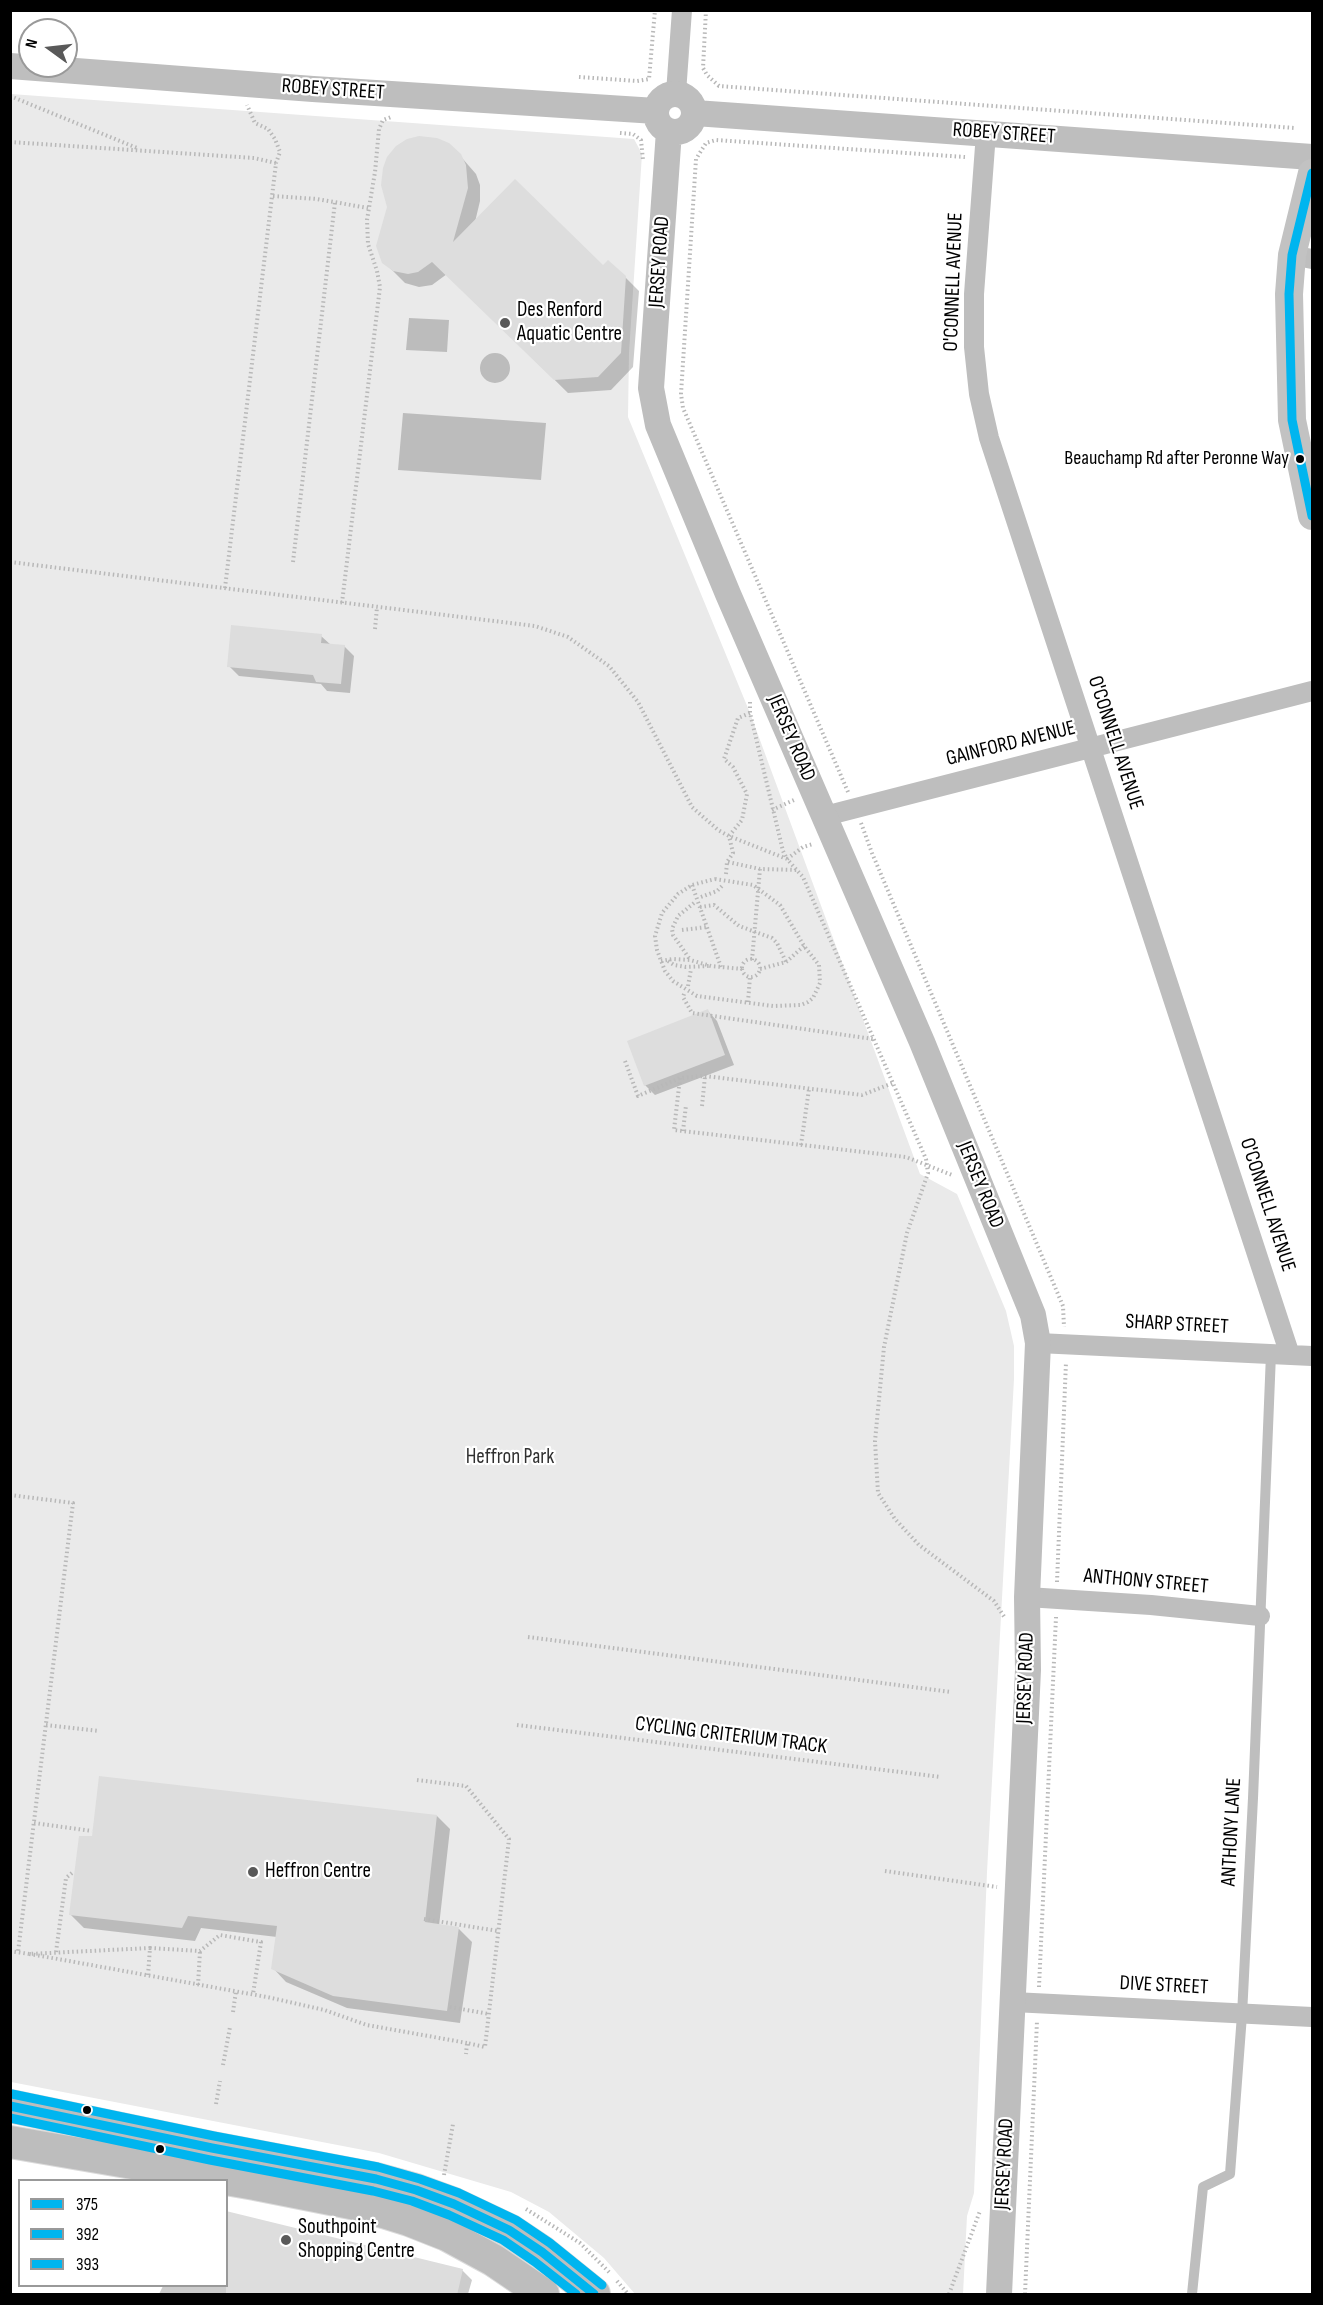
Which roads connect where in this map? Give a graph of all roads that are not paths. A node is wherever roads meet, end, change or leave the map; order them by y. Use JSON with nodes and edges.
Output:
{"nodes":[{"id":1,"x":682,"y":10,"type":"edge"},
{"id":2,"x":10,"y":66,"type":"edge"},
{"id":3,"x":676,"y":93,"type":"junction"},
{"id":4,"x":695,"y":113,"type":"junction"},
{"id":5,"x":663,"y":121,"type":"junction"},
{"id":6,"x":985,"y":145,"type":"junction"},
{"id":7,"x":1312,"y":157,"type":"edge"},
{"id":8,"x":1312,"y":173,"type":"edge"},
{"id":9,"x":1302,"y":257,"type":"edge"},
{"id":10,"x":1312,"y":516,"type":"edge"},
{"id":11,"x":1312,"y":691,"type":"edge"},
{"id":12,"x":1091,"y":749,"type":"junction"},
{"id":13,"x":830,"y":827,"type":"junction"},
{"id":14,"x":1038,"y":1343,"type":"junction"},
{"id":15,"x":1280,"y":1354,"type":"junction"},
{"id":16,"x":1312,"y":1356,"type":"edge"},
{"id":17,"x":1019,"y":1605,"type":"junction"},
{"id":18,"x":1260,"y":1616,"type":"junction"},
{"id":19,"x":1013,"y":2002,"type":"junction"},
{"id":20,"x":1242,"y":2015,"type":"junction"},
{"id":21,"x":1312,"y":2017,"type":"edge"},
{"id":22,"x":10,"y":2106,"type":"edge"},
{"id":23,"x":10,"y":2142,"type":"edge"},
{"id":24,"x":226,"y":2179,"type":"edge"},
{"id":25,"x":228,"y":2179,"type":"edge"},
{"id":26,"x":543,"y":2295,"type":"edge"},
{"id":27,"x":594,"y":2295,"type":"edge"},
{"id":28,"x":999,"y":2295,"type":"edge"},
{"id":29,"x":1192,"y":2295,"type":"edge"}],
"edges":[{"from":1,"to":3,"type":"street"},
{"from":2,"to":5,"type":"street","name":"ROBEY STREET"},
{"from":3,"to":4,"type":"street"},
{"from":3,"to":5,"type":"street"},
{"from":4,"to":5,"type":"street"},
{"from":4,"to":6,"type":"street","name":"ROBEY STREET"},
{"from":5,"to":13,"type":"street","name":"JERSEY ROAD"},
{"from":6,"to":7,"type":"street","name":"ROBEY STREET"},
{"from":6,"to":12,"type":"street","name":"O'CONNELL AVENUE"},
{"from":8,"to":9,"type":"main road"},
{"from":9,"to":10,"type":"main road"},
{"from":11,"to":12,"type":"street","name":"GAINFORD AVENUE"},
{"from":12,"to":13,"type":"street","name":"GAINFORD AVENUE"},
{"from":12,"to":15,"type":"street","name":"O'CONNELL AVENUE"},
{"from":13,"to":14,"type":"street","name":"JERSEY ROAD"},
{"from":14,"to":15,"type":"street","name":"SHARP STREET"},
{"from":14,"to":17,"type":"street","name":"JERSEY ROAD"},
{"from":15,"to":16,"type":"street","name":"SHARP STREET"},
{"from":15,"to":18,"type":"lane","name":"ANTHONY LANE"},
{"from":17,"to":18,"type":"street","name":"ANTHONY STREET"},
{"from":17,"to":19,"type":"street","name":"JERSEY ROAD"},
{"from":18,"to":20,"type":"lane","name":"ANTHONY LANE"},
{"from":19,"to":20,"type":"street","name":"DIVE STREET"},
{"from":19,"to":28,"type":"street","name":"JERSEY ROAD"},
{"from":20,"to":21,"type":"street","name":"DIVE STREET"},
{"from":20,"to":29,"type":"lane","name":"ANTHONY LANE"},
{"from":22,"to":27,"type":"main road"},
{"from":23,"to":24,"type":"main road"},
{"from":25,"to":26,"type":"main road"}]}
